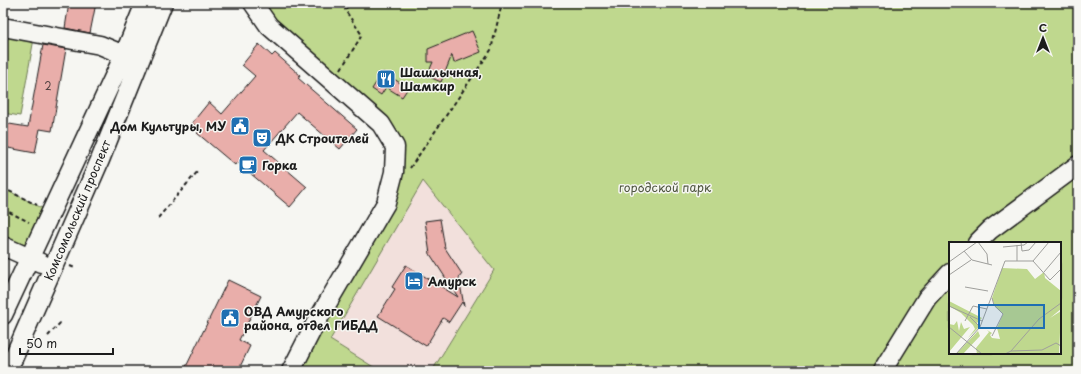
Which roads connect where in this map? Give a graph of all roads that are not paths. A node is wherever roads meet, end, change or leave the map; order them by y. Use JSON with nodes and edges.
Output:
{"nodes":[{"id":1,"x":145,"y":3,"type":"edge"},
{"id":2,"x":163,"y":3,"type":"edge"},
{"id":3,"x":253,"y":3,"type":"edge"},
{"id":4,"x":3,"y":27,"type":"edge"},
{"id":5,"x":124,"y":56,"type":"junction"},
{"id":6,"x":1078,"y":166,"type":"edge"},
{"id":7,"x":978,"y":242,"type":"edge"},
{"id":8,"x":3,"y":246,"type":"edge"},
{"id":9,"x":30,"y":257,"type":"junction"},
{"id":10,"x":53,"y":268,"type":"junction"},
{"id":11,"x":949,"y":274,"type":"edge"},
{"id":12,"x":3,"y":315,"type":"edge"},
{"id":13,"x":6,"y":360,"type":"edge"},
{"id":14,"x":290,"y":371,"type":"edge"},
{"id":15,"x":882,"y":371,"type":"edge"}],
"edges":[{"from":1,"to":5,"type":"street","name":"Комсомольский проспект"},
{"from":2,"to":10,"type":"street","name":"Комсомольский проспект"},
{"from":3,"to":14,"type":"street"},
{"from":4,"to":5,"type":"street"},
{"from":5,"to":9,"type":"street","name":"Комсомольский проспект"},
{"from":6,"to":7,"type":"street"},
{"from":8,"to":9,"type":"street"},
{"from":9,"to":10,"type":"street"},
{"from":9,"to":12,"type":"street","name":"Комсомольский проспект"},
{"from":10,"to":13,"type":"street","name":"Комсомольский проспект"},
{"from":11,"to":15,"type":"street"}]}
